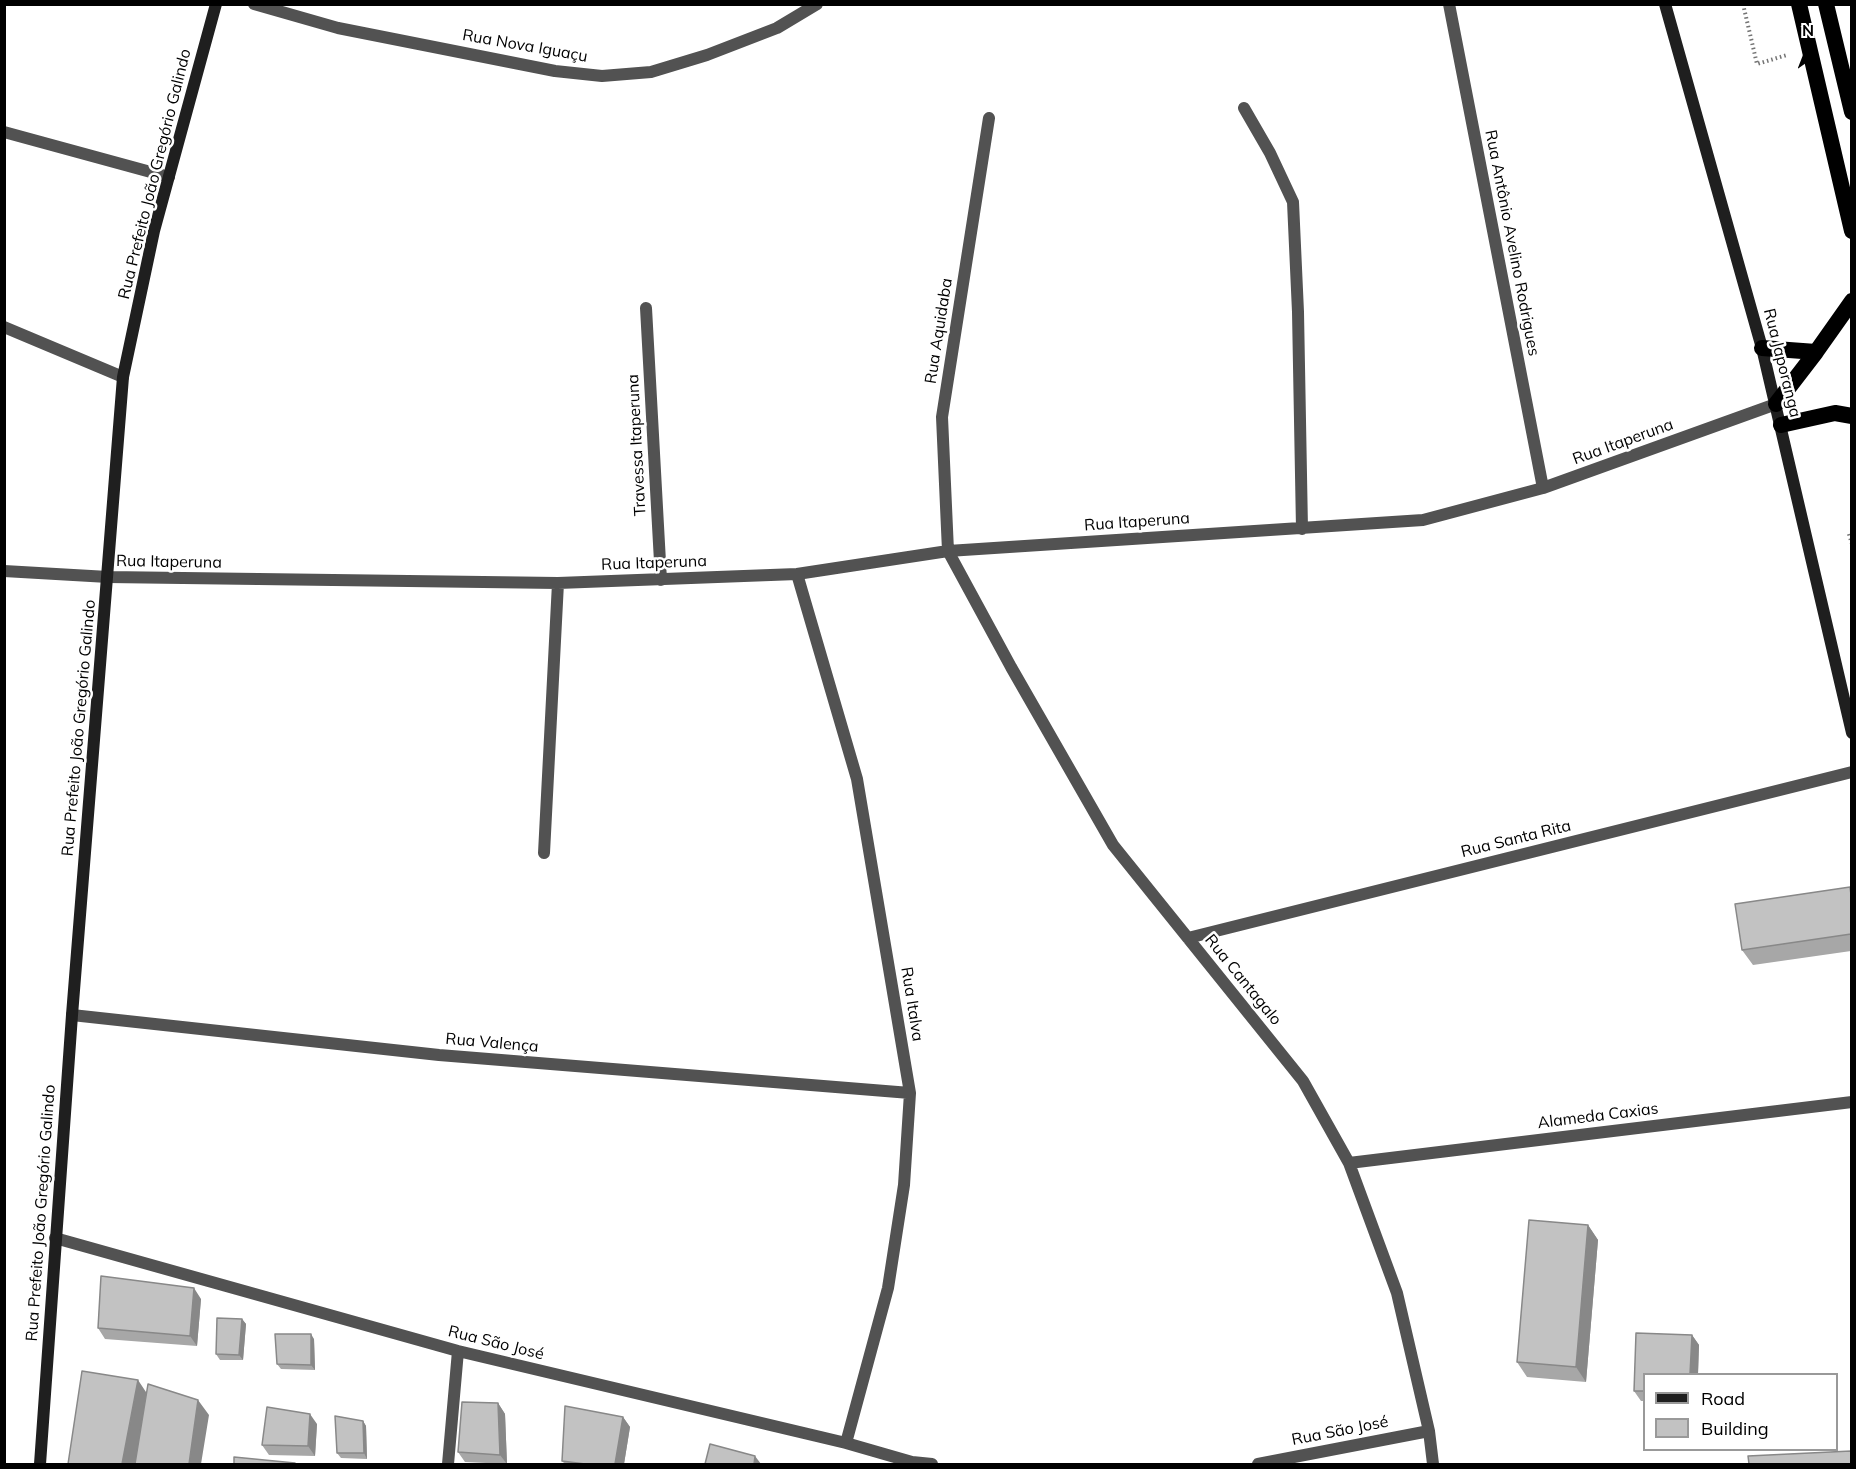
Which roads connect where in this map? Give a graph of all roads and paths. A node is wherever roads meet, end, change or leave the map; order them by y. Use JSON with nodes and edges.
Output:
{"nodes":[{"id":1,"x":216,"y":4,"type":"edge"},
{"id":2,"x":254,"y":4,"type":"edge"},
{"id":3,"x":817,"y":4,"type":"edge"},
{"id":4,"x":1449,"y":4,"type":"edge"},
{"id":5,"x":1665,"y":4,"type":"edge"},
{"id":6,"x":1743,"y":4,"type":"edge"},
{"id":7,"x":1799,"y":4,"type":"edge"},
{"id":8,"x":1826,"y":4,"type":"edge"},
{"id":9,"x":1757,"y":64,"type":"dead end"},
{"id":10,"x":1244,"y":108,"type":"dead end"},
{"id":11,"x":1851,"y":112,"type":"edge"},
{"id":12,"x":989,"y":118,"type":"dead end"},
{"id":13,"x":4,"y":132,"type":"edge"},
{"id":14,"x":169,"y":177,"type":"junction"},
{"id":15,"x":1851,"y":231,"type":"edge"},
{"id":16,"x":1851,"y":301,"type":"edge"},
{"id":17,"x":646,"y":308,"type":"dead end"},
{"id":18,"x":4,"y":327,"type":"edge"},
{"id":19,"x":1762,"y":348,"type":"junction"},
{"id":20,"x":1816,"y":352,"type":"junction"},
{"id":21,"x":123,"y":377,"type":"junction"},
{"id":22,"x":1776,"y":404,"type":"junction"},
{"id":23,"x":1851,"y":416,"type":"edge"},
{"id":24,"x":1781,"y":425,"type":"junction"},
{"id":25,"x":1543,"y":488,"type":"junction"},
{"id":26,"x":1302,"y":529,"type":"junction"},
{"id":27,"x":1849,"y":534,"type":"dead end"},
{"id":28,"x":1851,"y":544,"type":"edge"},
{"id":29,"x":948,"y":551,"type":"junction"},
{"id":30,"x":4,"y":571,"type":"edge"},
{"id":31,"x":797,"y":574,"type":"junction"},
{"id":32,"x":108,"y":578,"type":"junction"},
{"id":33,"x":661,"y":580,"type":"junction"},
{"id":34,"x":558,"y":583,"type":"junction"},
{"id":35,"x":1851,"y":733,"type":"edge"},
{"id":36,"x":1851,"y":772,"type":"edge"},
{"id":37,"x":544,"y":853,"type":"dead end"},
{"id":38,"x":1188,"y":938,"type":"junction"},
{"id":39,"x":72,"y":1015,"type":"junction"},
{"id":40,"x":910,"y":1093,"type":"junction"},
{"id":41,"x":1851,"y":1102,"type":"edge"},
{"id":42,"x":1349,"y":1163,"type":"junction"},
{"id":43,"x":55,"y":1238,"type":"junction"},
{"id":44,"x":458,"y":1351,"type":"junction"},
{"id":45,"x":1429,"y":1431,"type":"junction"},
{"id":46,"x":846,"y":1443,"type":"junction"},
{"id":47,"x":40,"y":1464,"type":"edge"},
{"id":48,"x":448,"y":1464,"type":"edge"},
{"id":49,"x":932,"y":1464,"type":"edge"},
{"id":50,"x":1258,"y":1464,"type":"edge"},
{"id":51,"x":1433,"y":1464,"type":"edge"}],
"edges":[{"from":1,"to":14,"type":"main road","name":"Rua Prefeito João Gregório Galindo"},
{"from":2,"to":3,"type":"street","name":"Rua Nova Iguaçu"},
{"from":4,"to":25,"type":"street","name":"Rua Antônio Avelino Rodrigues"},
{"from":5,"to":19,"type":"main road","name":"Rua Japoranga"},
{"from":6,"to":9,"type":"path"},
{"from":7,"to":15,"type":"highway"},
{"from":8,"to":11,"type":"highway"},
{"from":10,"to":26,"type":"street"},
{"from":12,"to":29,"type":"street","name":"Rua Aquidaba"},
{"from":13,"to":14,"type":"street"},
{"from":14,"to":21,"type":"main road","name":"Rua Prefeito João Gregório Galindo"},
{"from":16,"to":20,"type":"highway"},
{"from":17,"to":33,"type":"street","name":"Travessa Itaperuna"},
{"from":18,"to":21,"type":"street"},
{"from":19,"to":20,"type":"highway"},
{"from":19,"to":22,"type":"main road","name":"Rua Japoranga"},
{"from":20,"to":22,"type":"highway"},
{"from":21,"to":32,"type":"main road","name":"Rua Prefeito João Gregório Galindo"},
{"from":22,"to":24,"type":"main road","name":"Rua Japoranga"},
{"from":22,"to":25,"type":"street","name":"Rua Itaperuna"},
{"from":23,"to":24,"type":"highway"},
{"from":24,"to":35,"type":"main road","name":"Rua Japoranga"},
{"from":25,"to":26,"type":"street","name":"Rua Itaperuna"},
{"from":26,"to":29,"type":"street","name":"Rua Itaperuna"},
{"from":27,"to":28,"type":"path"},
{"from":29,"to":31,"type":"street","name":"Rua Itaperuna"},
{"from":29,"to":38,"type":"street","name":"Rua Cantagalo"},
{"from":30,"to":32,"type":"street","name":"Rua Itaperuna"},
{"from":31,"to":33,"type":"street","name":"Rua Itaperuna"},
{"from":31,"to":40,"type":"street","name":"Rua Italva"},
{"from":32,"to":34,"type":"street","name":"Rua Itaperuna"},
{"from":32,"to":39,"type":"main road","name":"Rua Prefeito João Gregório Galindo"},
{"from":33,"to":34,"type":"street","name":"Rua Itaperuna"},
{"from":34,"to":37,"type":"street"},
{"from":36,"to":38,"type":"street","name":"Rua Santa Rita"},
{"from":38,"to":42,"type":"street","name":"Rua Cantagalo"},
{"from":39,"to":40,"type":"street","name":"Rua Valença"},
{"from":39,"to":43,"type":"main road","name":"Rua Prefeito João Gregório Galindo"},
{"from":40,"to":46,"type":"street","name":"Rua Italva"},
{"from":41,"to":42,"type":"street","name":"Alameda Caxias"},
{"from":42,"to":45,"type":"street","name":"Rua Cantagalo"},
{"from":43,"to":44,"type":"street","name":"Rua São José"},
{"from":43,"to":47,"type":"main road","name":"Rua Prefeito João Gregório Galindo"},
{"from":44,"to":46,"type":"street","name":"Rua São José"},
{"from":44,"to":48,"type":"street"},
{"from":45,"to":50,"type":"street","name":"Rua São José"},
{"from":45,"to":51,"type":"street","name":"Rua Cantagalo"},
{"from":46,"to":49,"type":"street","name":"Rua São José"}]}
